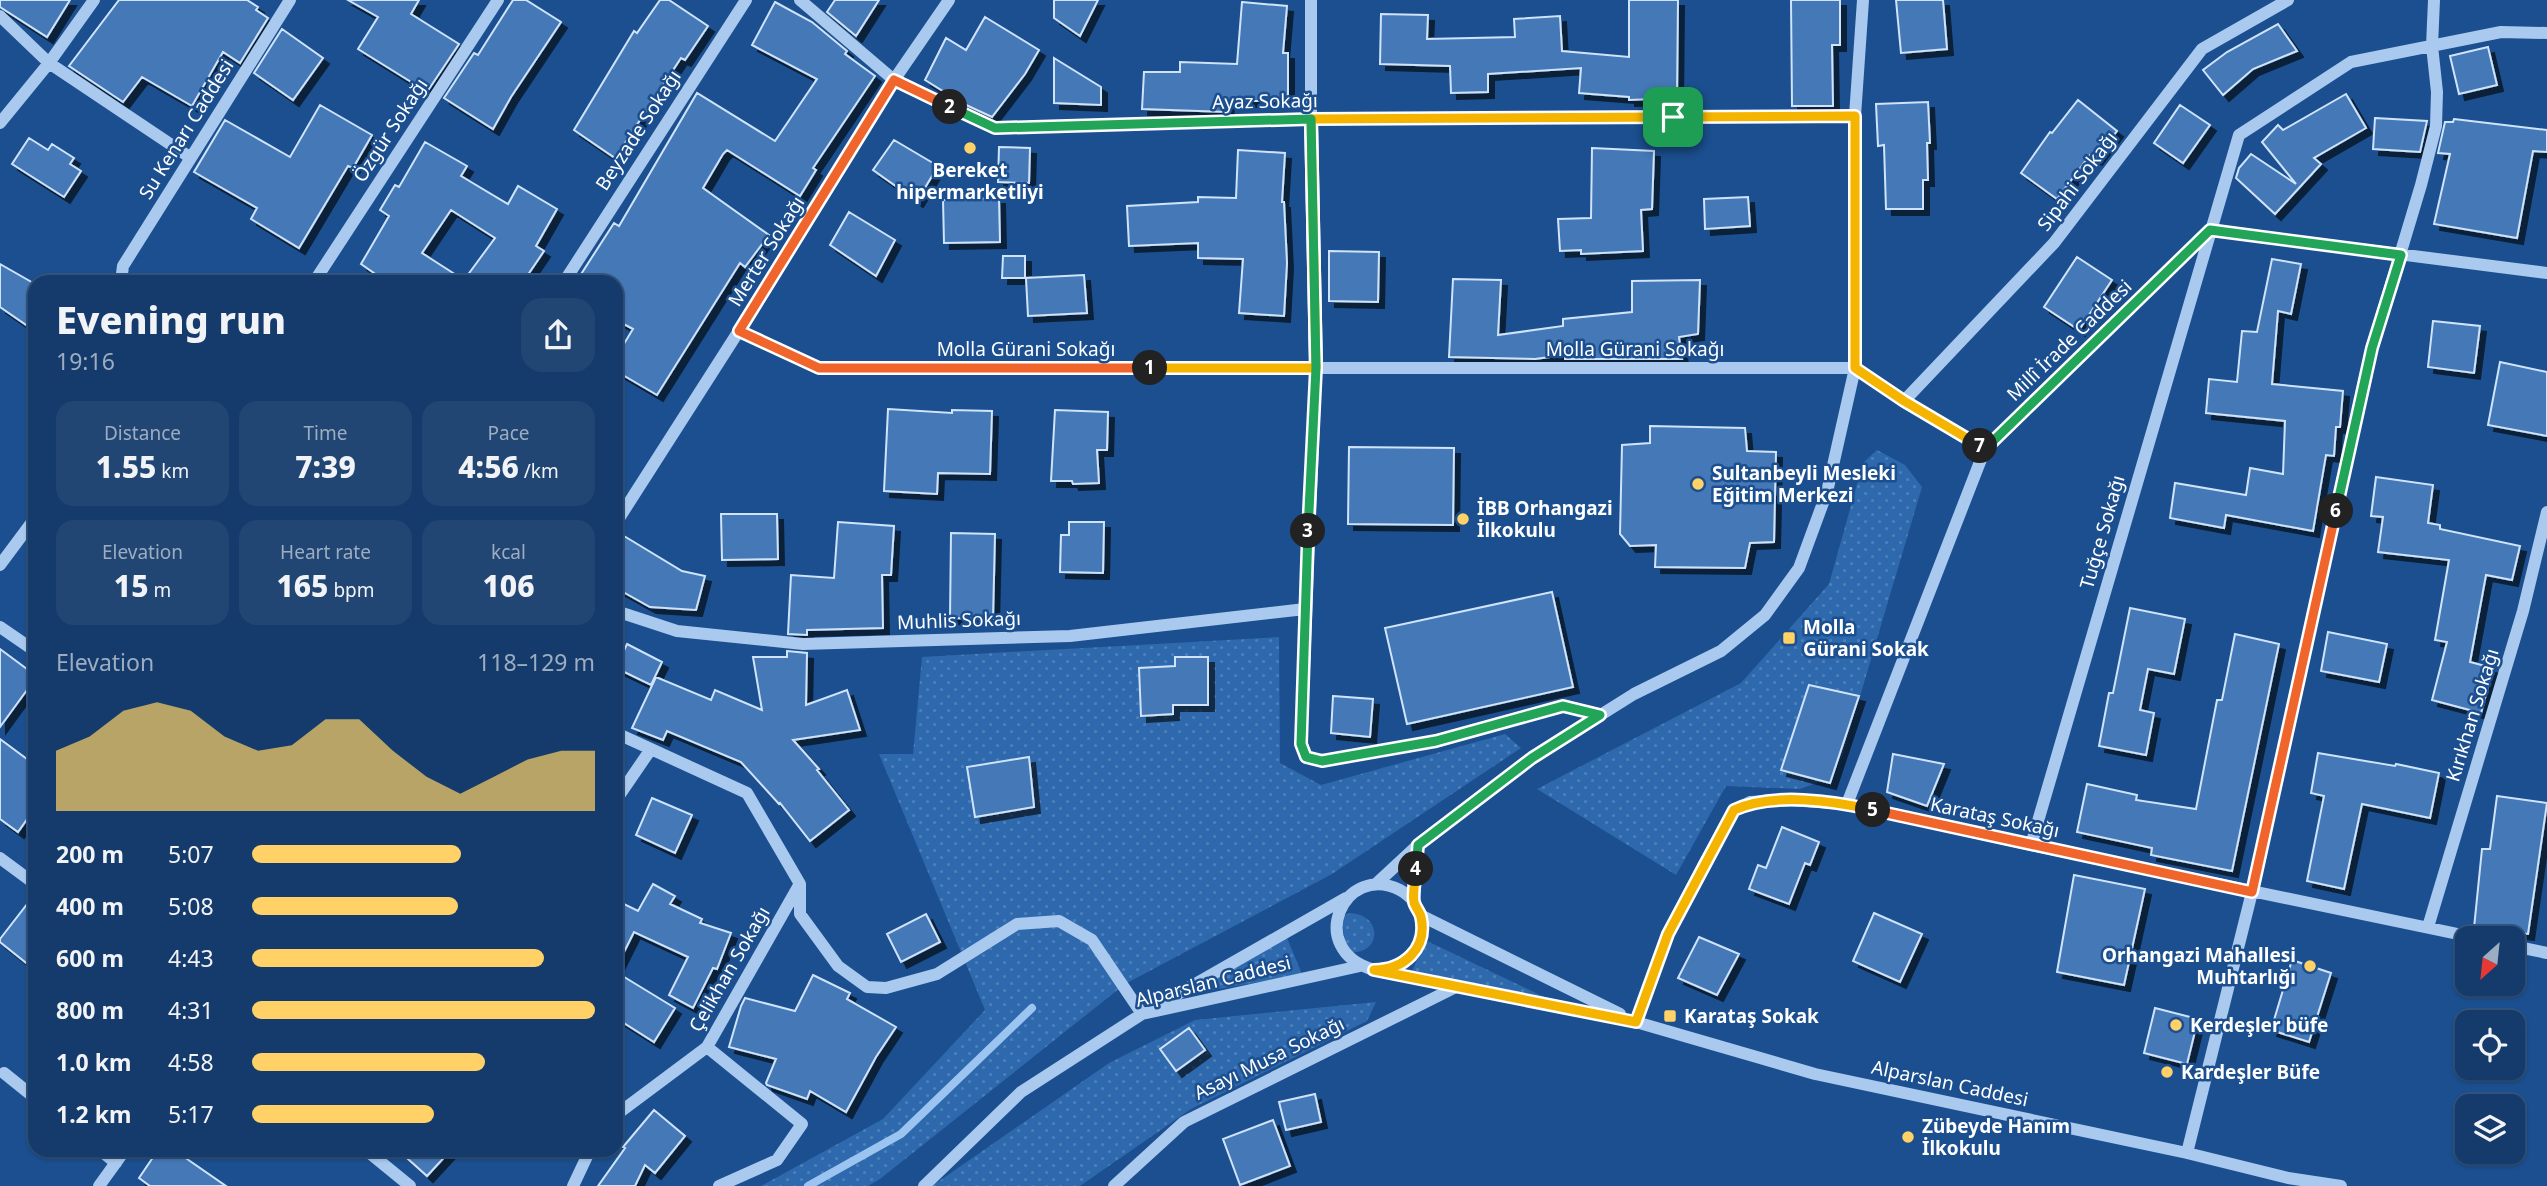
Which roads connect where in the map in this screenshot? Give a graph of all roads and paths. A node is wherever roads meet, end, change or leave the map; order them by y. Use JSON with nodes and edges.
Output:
{"nodes":[{"id":1,"x":94,"y":0,"type":"edge"},
{"id":2,"x":290,"y":0,"type":"edge"},
{"id":3,"x":498,"y":0,"type":"edge"},
{"id":4,"x":746,"y":0,"type":"edge"},
{"id":5,"x":800,"y":0,"type":"edge"},
{"id":6,"x":949,"y":0,"type":"edge"},
{"id":7,"x":1311,"y":0,"type":"edge"},
{"id":8,"x":1863,"y":0,"type":"edge"},
{"id":9,"x":2288,"y":0,"type":"edge"},
{"id":10,"x":2434,"y":0,"type":"edge"},
{"id":11,"x":0,"y":16,"type":"edge"},
{"id":12,"x":2547,"y":33,"type":"edge"},
{"id":13,"x":2432,"y":46,"type":"junction"},
{"id":14,"x":49,"y":63,"type":"junction"},
{"id":15,"x":894,"y":80,"type":"junction"},
{"id":16,"x":1855,"y":116,"type":"junction"},
{"id":17,"x":1311,"y":119,"type":"junction"},
{"id":18,"x":0,"y":123,"type":"edge"},
{"id":19,"x":191,"y":158,"type":"junction"},
{"id":20,"x":2210,"y":230,"type":"junction"},
{"id":21,"x":2401,"y":255,"type":"junction"},
{"id":22,"x":2547,"y":274,"type":"edge"},
{"id":23,"x":122,"y":275,"type":"edge"},
{"id":24,"x":319,"y":275,"type":"edge"},
{"id":25,"x":569,"y":275,"type":"edge"},
{"id":26,"x":739,"y":331,"type":"junction"},
{"id":27,"x":1316,"y":368,"type":"junction"},
{"id":28,"x":1855,"y":368,"type":"junction"},
{"id":29,"x":1904,"y":401,"type":"junction"},
{"id":30,"x":1985,"y":449,"type":"junction"},
{"id":31,"x":623,"y":512,"type":"edge"},
{"id":32,"x":2547,"y":512,"type":"edge"},
{"id":33,"x":28,"y":527,"type":"edge"},
{"id":34,"x":0,"y":565,"type":"edge"},
{"id":35,"x":1305,"y":609,"type":"junction"},
{"id":36,"x":623,"y":613,"type":"edge"},
{"id":37,"x":0,"y":627,"type":"edge"},
{"id":38,"x":28,"y":646,"type":"edge"},
{"id":39,"x":1600,"y":715,"type":"junction"},
{"id":40,"x":623,"y":736,"type":"edge"},
{"id":41,"x":651,"y":749,"type":"junction"},
{"id":42,"x":623,"y":790,"type":"edge"},
{"id":43,"x":1847,"y":804,"type":"junction"},
{"id":44,"x":1418,"y":845,"type":"junction"},
{"id":45,"x":2031,"y":845,"type":"junction"},
{"id":46,"x":0,"y":859,"type":"edge"},
{"id":47,"x":28,"y":879,"type":"edge"},
{"id":48,"x":800,"y":884,"type":"junction"},
{"id":49,"x":1376,"y":884,"type":"junction"},
{"id":50,"x":2252,"y":892,"type":"junction"},
{"id":51,"x":1350,"y":895,"type":"junction"},
{"id":52,"x":1414,"y":902,"type":"junction"},
{"id":53,"x":1420,"y":915,"type":"junction"},
{"id":54,"x":2428,"y":927,"type":"junction"},
{"id":55,"x":2455,"y":933,"type":"edge"},
{"id":56,"x":2525,"y":948,"type":"edge"},
{"id":57,"x":2547,"y":953,"type":"edge"},
{"id":58,"x":1360,"y":967,"type":"junction"},
{"id":59,"x":1374,"y":970,"type":"junction"},
{"id":60,"x":1457,"y":987,"type":"junction"},
{"id":61,"x":1142,"y":1014,"type":"junction"},
{"id":62,"x":1636,"y":1022,"type":"junction"},
{"id":63,"x":707,"y":1047,"type":"junction"},
{"id":64,"x":1,"y":1074,"type":"edge"},
{"id":65,"x":28,"y":1093,"type":"edge"},
{"id":66,"x":623,"y":1110,"type":"edge"},
{"id":67,"x":2187,"y":1153,"type":"junction"},
{"id":68,"x":109,"y":1157,"type":"edge"},
{"id":69,"x":120,"y":1157,"type":"edge"},
{"id":70,"x":378,"y":1157,"type":"edge"},
{"id":71,"x":587,"y":1157,"type":"edge"},
{"id":72,"x":116,"y":1163,"type":"junction"},
{"id":73,"x":99,"y":1186,"type":"edge"},
{"id":74,"x":410,"y":1186,"type":"edge"},
{"id":75,"x":573,"y":1186,"type":"edge"},
{"id":76,"x":719,"y":1186,"type":"edge"},
{"id":77,"x":923,"y":1186,"type":"edge"},
{"id":78,"x":1114,"y":1186,"type":"edge"},
{"id":79,"x":2341,"y":1186,"type":"edge"}],
"edges":[{"from":1,"to":14,"type":"street"},
{"from":2,"to":19,"type":"street","name":"Su Kenarı Caddesi"},
{"from":3,"to":24,"type":"street","name":"Özgür Sokağı"},
{"from":4,"to":25,"type":"street","name":"Beyzade Sokağı"},
{"from":5,"to":15,"type":"street","name":"Ayaz Sokağı"},
{"from":6,"to":15,"type":"street","name":"Merter Sokağı"},
{"from":7,"to":17,"type":"street"},
{"from":8,"to":16,"type":"street"},
{"from":9,"to":29,"type":"street","name":"Sipahi Sokağı"},
{"from":10,"to":13,"type":"street"},
{"from":11,"to":14,"type":"street"},
{"from":12,"to":13,"type":"street","name":"Tuğçe Sokağı"},
{"from":13,"to":20,"type":"street","name":"Tuğçe Sokağı"},
{"from":13,"to":21,"type":"street"},
{"from":14,"to":18,"type":"street"},
{"from":14,"to":19,"type":"street"},
{"from":15,"to":17,"type":"street","name":"Ayaz Sokağı"},
{"from":15,"to":26,"type":"street","name":"Merter Sokağı"},
{"from":16,"to":17,"type":"street","name":"Ayaz Sokağı"},
{"from":16,"to":28,"type":"street"},
{"from":17,"to":27,"type":"street"},
{"from":19,"to":23,"type":"street","name":"Su Kenarı Caddesi"},
{"from":20,"to":21,"type":"street"},
{"from":20,"to":30,"type":"street","name":"Millî İrade Caddesi"},
{"from":20,"to":45,"type":"street","name":"Tuğçe Sokağı"},
{"from":21,"to":22,"type":"street"},
{"from":21,"to":50,"type":"street"},
{"from":26,"to":27,"type":"street","name":"Molla Gürani Sokağı"},
{"from":26,"to":31,"type":"street","name":"Merter Sokağı"},
{"from":27,"to":28,"type":"street","name":"Molla Gürani Sokağı"},
{"from":27,"to":35,"type":"street"},
{"from":28,"to":29,"type":"street"},
{"from":28,"to":39,"type":"street"},
{"from":29,"to":30,"type":"street"},
{"from":30,"to":43,"type":"street","name":"Millî İrade Caddesi"},
{"from":32,"to":54,"type":"street","name":"Kırıkhan Sokağı"},
{"from":33,"to":34,"type":"street"},
{"from":35,"to":36,"type":"street","name":"Muhlis Sokağı"},
{"from":35,"to":39,"type":"street"},
{"from":37,"to":38,"type":"street"},
{"from":39,"to":44,"type":"street"},
{"from":40,"to":41,"type":"street"},
{"from":41,"to":42,"type":"street"},
{"from":41,"to":48,"type":"street"},
{"from":43,"to":45,"type":"street","name":"Karataş Sokağı"},
{"from":43,"to":62,"type":"street","name":"Karataş Sokağı"},
{"from":44,"to":49,"type":"street"},
{"from":44,"to":52,"type":"street"},
{"from":45,"to":50,"type":"street","name":"Karataş Sokağı"},
{"from":46,"to":47,"type":"street"},
{"from":48,"to":61,"type":"street"},
{"from":48,"to":63,"type":"street","name":"Çelikhan Sokağı"},
{"from":49,"to":51,"type":"street"},
{"from":49,"to":52,"type":"street"},
{"from":50,"to":54,"type":"street","name":"Karataş Sokağı"},
{"from":50,"to":67,"type":"street"},
{"from":51,"to":58,"type":"street"},
{"from":51,"to":61,"type":"street"},
{"from":52,"to":53,"type":"street"},
{"from":53,"to":59,"type":"street"},
{"from":53,"to":62,"type":"street"},
{"from":54,"to":55,"type":"street","name":"Karataş Sokağı"},
{"from":56,"to":57,"type":"street"},
{"from":58,"to":59,"type":"street"},
{"from":58,"to":61,"type":"street","name":"Alparslan Caddesi"},
{"from":59,"to":60,"type":"street"},
{"from":60,"to":62,"type":"street"},
{"from":60,"to":78,"type":"street","name":"Asayı Musa Sokağı"},
{"from":61,"to":77,"type":"street","name":"Alparslan Caddesi"},
{"from":62,"to":67,"type":"street","name":"Alparslan Caddesi"},
{"from":63,"to":66,"type":"street","name":"Çelikhan Sokağı"},
{"from":63,"to":76,"type":"street"},
{"from":64,"to":65,"type":"street"},
{"from":67,"to":79,"type":"street","name":"Alparslan Caddesi"},
{"from":68,"to":72,"type":"street"},
{"from":69,"to":72,"type":"street"},
{"from":70,"to":74,"type":"street"},
{"from":71,"to":75,"type":"street"},
{"from":72,"to":73,"type":"street"}]}
